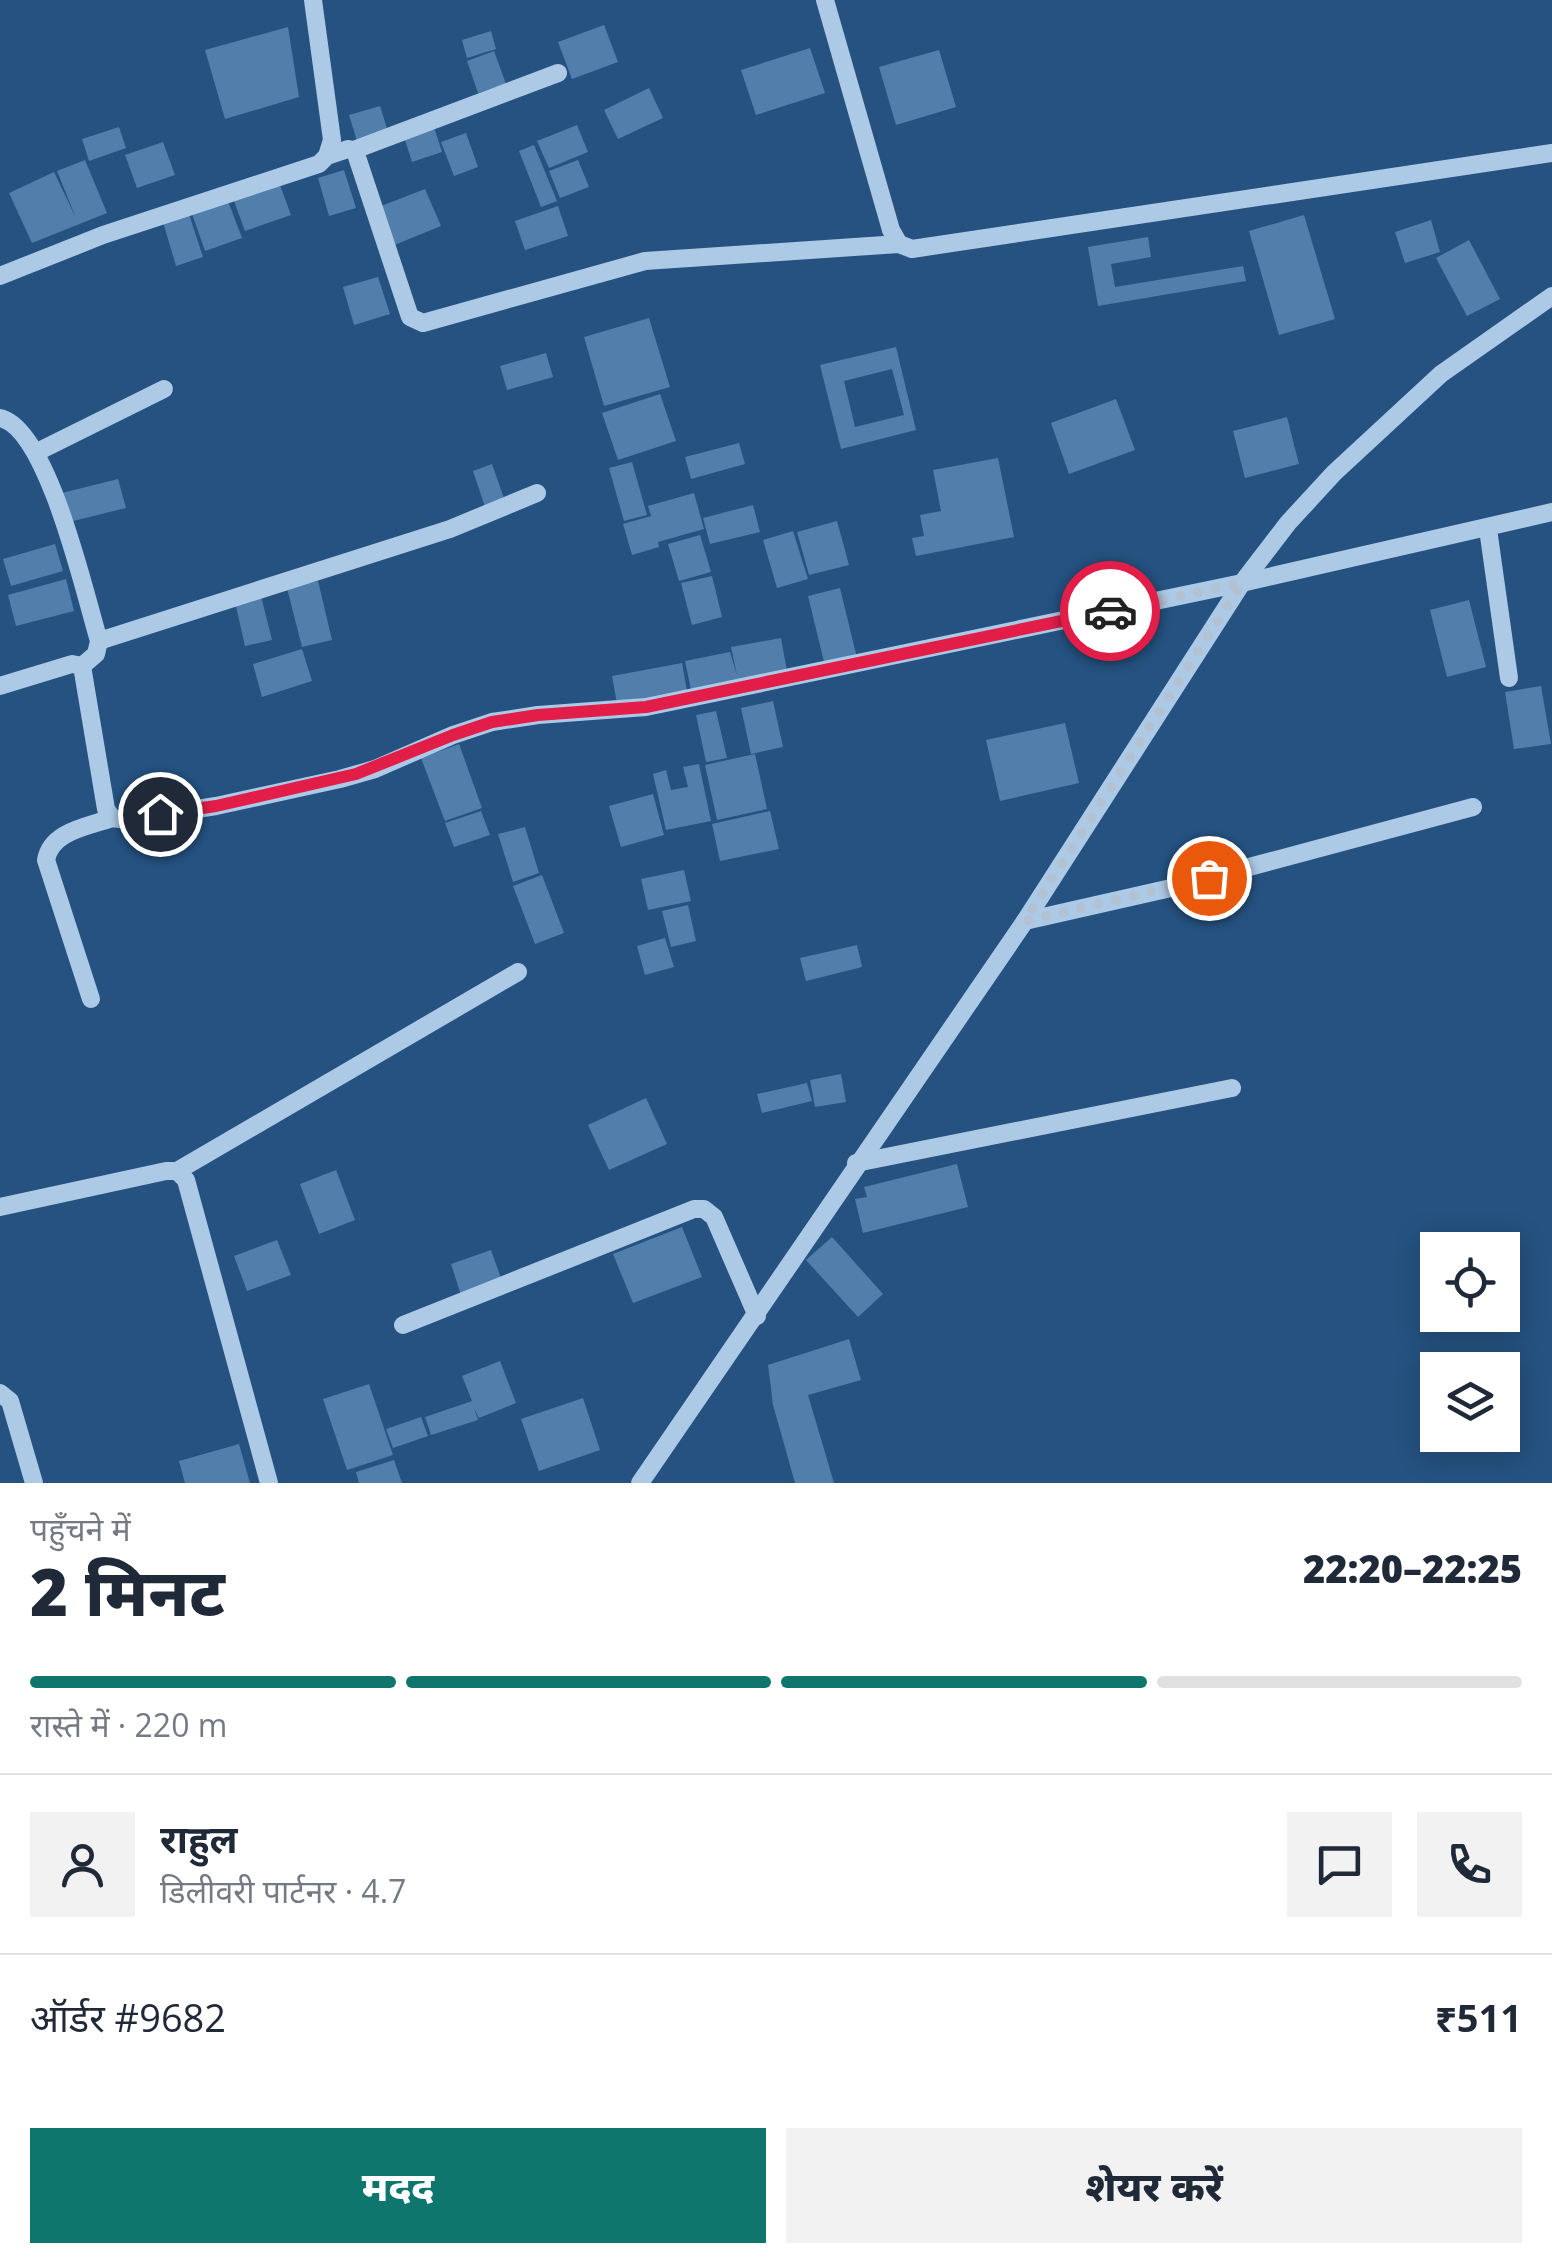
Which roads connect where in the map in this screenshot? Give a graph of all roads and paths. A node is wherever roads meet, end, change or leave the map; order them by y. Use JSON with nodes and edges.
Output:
{"nodes":[{"id":1,"x":313,"y":0,"type":"edge"},
{"id":2,"x":825,"y":0,"type":"edge"},
{"id":3,"x":558,"y":73,"type":"dead end"},
{"id":4,"x":354,"y":150,"type":"junction"},
{"id":5,"x":1552,"y":153,"type":"edge"},
{"id":6,"x":327,"y":156,"type":"junction"},
{"id":7,"x":899,"y":244,"type":"junction"},
{"id":8,"x":0,"y":276,"type":"edge"},
{"id":9,"x":1552,"y":296,"type":"edge"},
{"id":10,"x":164,"y":389,"type":"dead end"},
{"id":11,"x":0,"y":418,"type":"edge"},
{"id":12,"x":37,"y":452,"type":"junction"},
{"id":13,"x":536,"y":493,"type":"dead end"},
{"id":14,"x":1552,"y":512,"type":"edge"},
{"id":15,"x":1488,"y":530,"type":"junction"},
{"id":16,"x":1242,"y":583,"type":"junction"},
{"id":17,"x":99,"y":641,"type":"junction"},
{"id":18,"x":82,"y":666,"type":"junction"},
{"id":19,"x":1509,"y":678,"type":"dead end"},
{"id":20,"x":0,"y":686,"type":"edge"},
{"id":21,"x":1473,"y":808,"type":"dead end"},
{"id":22,"x":112,"y":818,"type":"junction"},
{"id":23,"x":1025,"y":921,"type":"junction"},
{"id":24,"x":518,"y":972,"type":"dead end"},
{"id":25,"x":90,"y":999,"type":"dead end"},
{"id":26,"x":1232,"y":1088,"type":"dead end"},
{"id":27,"x":856,"y":1163,"type":"junction"},
{"id":28,"x":177,"y":1172,"type":"junction"},
{"id":29,"x":0,"y":1207,"type":"edge"},
{"id":30,"x":757,"y":1316,"type":"junction"},
{"id":31,"x":403,"y":1325,"type":"dead end"},
{"id":32,"x":0,"y":1393,"type":"edge"},
{"id":33,"x":34,"y":1483,"type":"edge"},
{"id":34,"x":269,"y":1483,"type":"edge"},
{"id":35,"x":640,"y":1483,"type":"edge"}],
"edges":[{"from":1,"to":6,"type":"street"},
{"from":2,"to":7,"type":"street"},
{"from":3,"to":4,"type":"street"},
{"from":4,"to":6,"type":"street"},
{"from":4,"to":7,"type":"street"},
{"from":5,"to":7,"type":"street"},
{"from":6,"to":8,"type":"street"},
{"from":9,"to":16,"type":"street"},
{"from":10,"to":12,"type":"street"},
{"from":11,"to":12,"type":"street"},
{"from":12,"to":17,"type":"street"},
{"from":13,"to":17,"type":"street"},
{"from":14,"to":15,"type":"street"},
{"from":15,"to":16,"type":"street"},
{"from":15,"to":19,"type":"street"},
{"from":16,"to":22,"type":"street"},
{"from":16,"to":23,"type":"street"},
{"from":17,"to":18,"type":"street"},
{"from":18,"to":20,"type":"street"},
{"from":18,"to":22,"type":"street"},
{"from":21,"to":23,"type":"street"},
{"from":22,"to":25,"type":"street"},
{"from":23,"to":27,"type":"street"},
{"from":24,"to":28,"type":"street"},
{"from":26,"to":27,"type":"street"},
{"from":27,"to":30,"type":"street"},
{"from":28,"to":29,"type":"street"},
{"from":28,"to":34,"type":"street"},
{"from":30,"to":31,"type":"street"},
{"from":30,"to":35,"type":"street"},
{"from":32,"to":33,"type":"street"}]}
